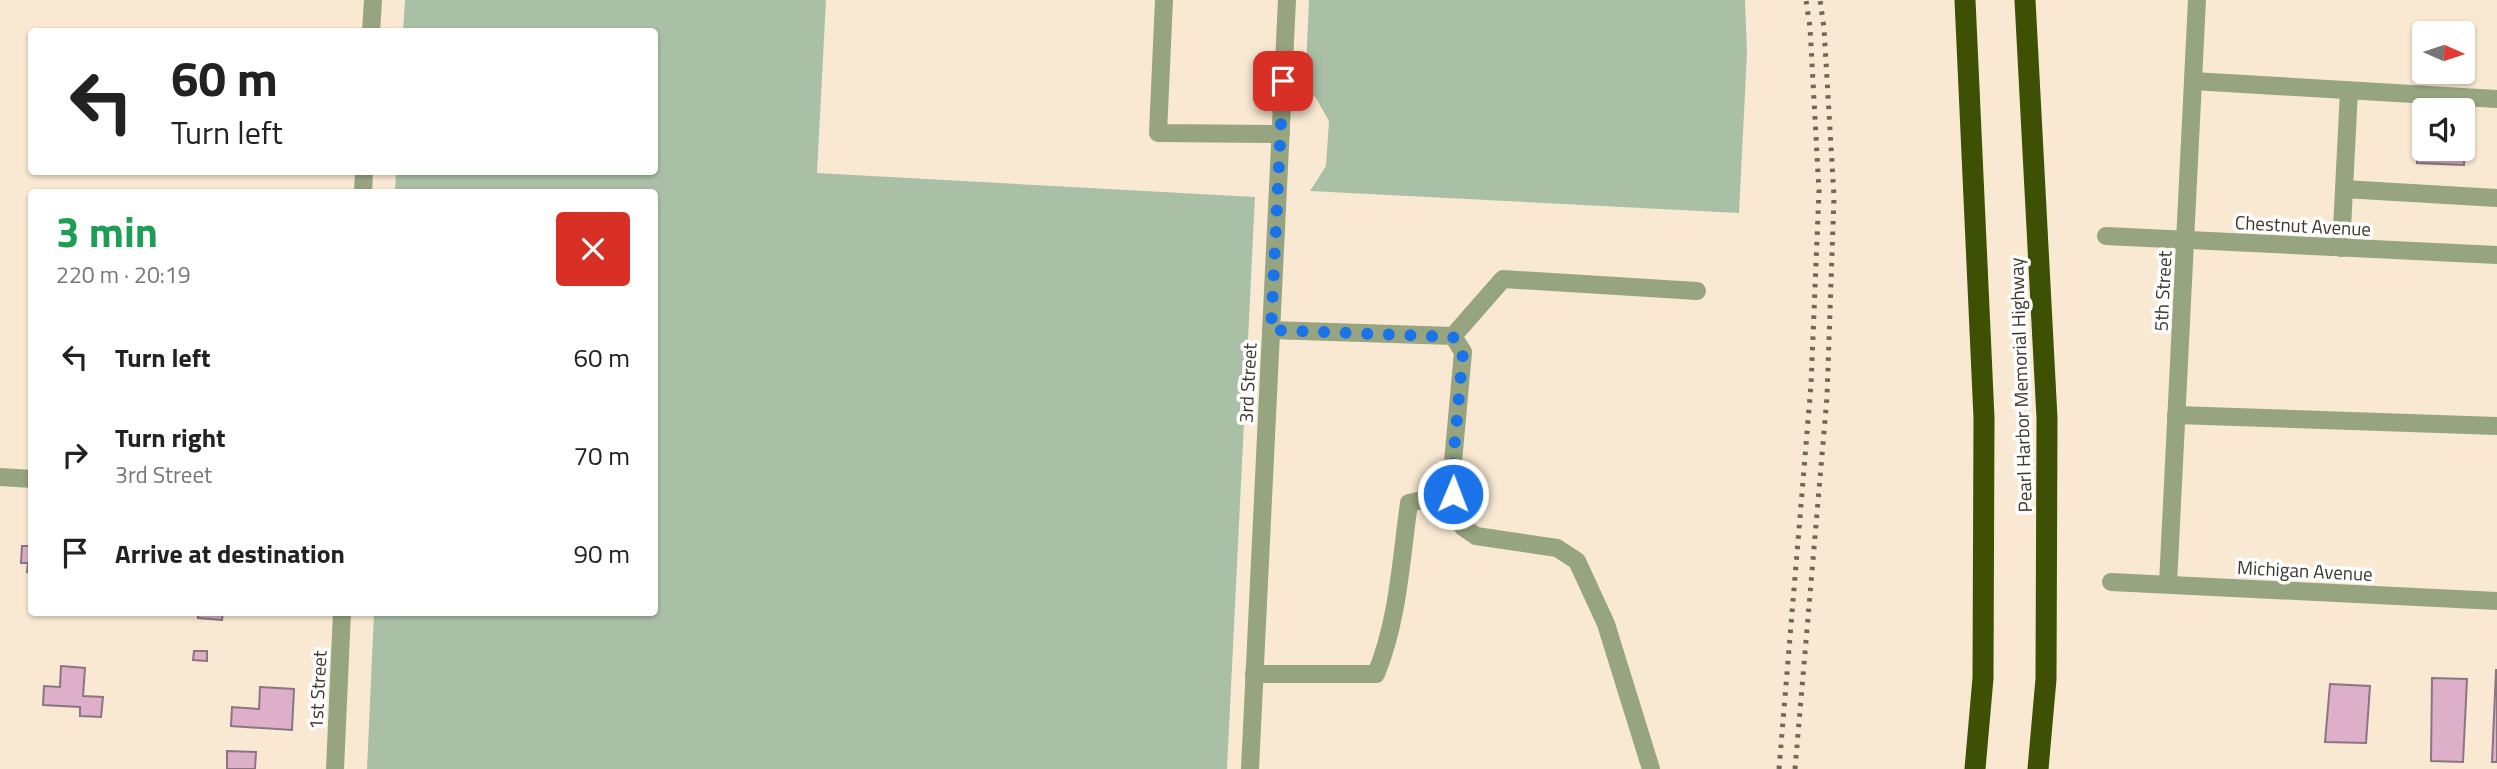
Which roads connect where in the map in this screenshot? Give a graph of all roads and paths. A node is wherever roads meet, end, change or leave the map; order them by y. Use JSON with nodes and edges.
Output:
{"nodes":[{"id":1,"x":373,"y":0,"type":"edge"},
{"id":2,"x":1164,"y":0,"type":"edge"},
{"id":3,"x":1287,"y":0,"type":"edge"},
{"id":4,"x":1965,"y":0,"type":"edge"},
{"id":5,"x":2025,"y":0,"type":"edge"},
{"id":6,"x":2197,"y":0,"type":"edge"},
{"id":7,"x":371,"y":28,"type":"edge"},
{"id":8,"x":2193,"y":81,"type":"junction"},
{"id":9,"x":2349,"y":91,"type":"junction"},
{"id":10,"x":2497,"y":99,"type":"edge"},
{"id":11,"x":1281,"y":134,"type":"junction"},
{"id":12,"x":2344,"y":189,"type":"junction"},
{"id":13,"x":2497,"y":198,"type":"edge"},
{"id":14,"x":2106,"y":236,"type":"dead end"},
{"id":15,"x":2185,"y":240,"type":"junction"},
{"id":16,"x":2341,"y":248,"type":"junction"},
{"id":17,"x":2497,"y":256,"type":"edge"},
{"id":18,"x":1698,"y":291,"type":"dead end"},
{"id":19,"x":1271,"y":330,"type":"junction"},
{"id":20,"x":1453,"y":337,"type":"junction"},
{"id":21,"x":2176,"y":415,"type":"junction"},
{"id":22,"x":2497,"y":426,"type":"edge"},
{"id":23,"x":0,"y":477,"type":"edge"},
{"id":24,"x":28,"y":479,"type":"edge"},
{"id":25,"x":1453,"y":494,"type":"junction"},
{"id":26,"x":2111,"y":582,"type":"dead end"},
{"id":27,"x":2168,"y":584,"type":"junction"},
{"id":28,"x":2497,"y":601,"type":"edge"},
{"id":29,"x":342,"y":616,"type":"edge"},
{"id":30,"x":1254,"y":674,"type":"junction"},
{"id":31,"x":335,"y":769,"type":"edge"},
{"id":32,"x":1250,"y":769,"type":"edge"},
{"id":33,"x":1651,"y":769,"type":"edge"},
{"id":34,"x":1975,"y":769,"type":"edge"},
{"id":35,"x":2038,"y":769,"type":"edge"}],
"edges":[{"from":1,"to":7,"type":"street"},
{"from":2,"to":11,"type":"street"},
{"from":3,"to":11,"type":"street","name":"3rd Street"},
{"from":4,"to":34,"type":"highway","name":"Pearl Harbor Memorial Highway"},
{"from":5,"to":35,"type":"highway","name":"Pearl Harbor Memorial Highway"},
{"from":6,"to":8,"type":"street","name":"5th Street"},
{"from":8,"to":9,"type":"street"},
{"from":8,"to":15,"type":"street","name":"5th Street"},
{"from":9,"to":10,"type":"street"},
{"from":9,"to":12,"type":"street"},
{"from":11,"to":19,"type":"street","name":"3rd Street"},
{"from":12,"to":13,"type":"street"},
{"from":12,"to":16,"type":"street"},
{"from":14,"to":15,"type":"street","name":"Chestnut Avenue"},
{"from":15,"to":16,"type":"street","name":"Chestnut Avenue"},
{"from":15,"to":21,"type":"street","name":"5th Street"},
{"from":16,"to":17,"type":"street","name":"Chestnut Avenue"},
{"from":18,"to":20,"type":"street"},
{"from":19,"to":20,"type":"street"},
{"from":19,"to":30,"type":"street","name":"3rd Street"},
{"from":20,"to":25,"type":"street"},
{"from":21,"to":22,"type":"street"},
{"from":21,"to":27,"type":"street","name":"5th Street"},
{"from":23,"to":24,"type":"street"},
{"from":25,"to":30,"type":"street"},
{"from":25,"to":33,"type":"street"},
{"from":26,"to":27,"type":"street","name":"Michigan Avenue"},
{"from":27,"to":28,"type":"street","name":"Michigan Avenue"},
{"from":29,"to":31,"type":"street","name":"1st Street"},
{"from":30,"to":32,"type":"street","name":"3rd Street"}]}
